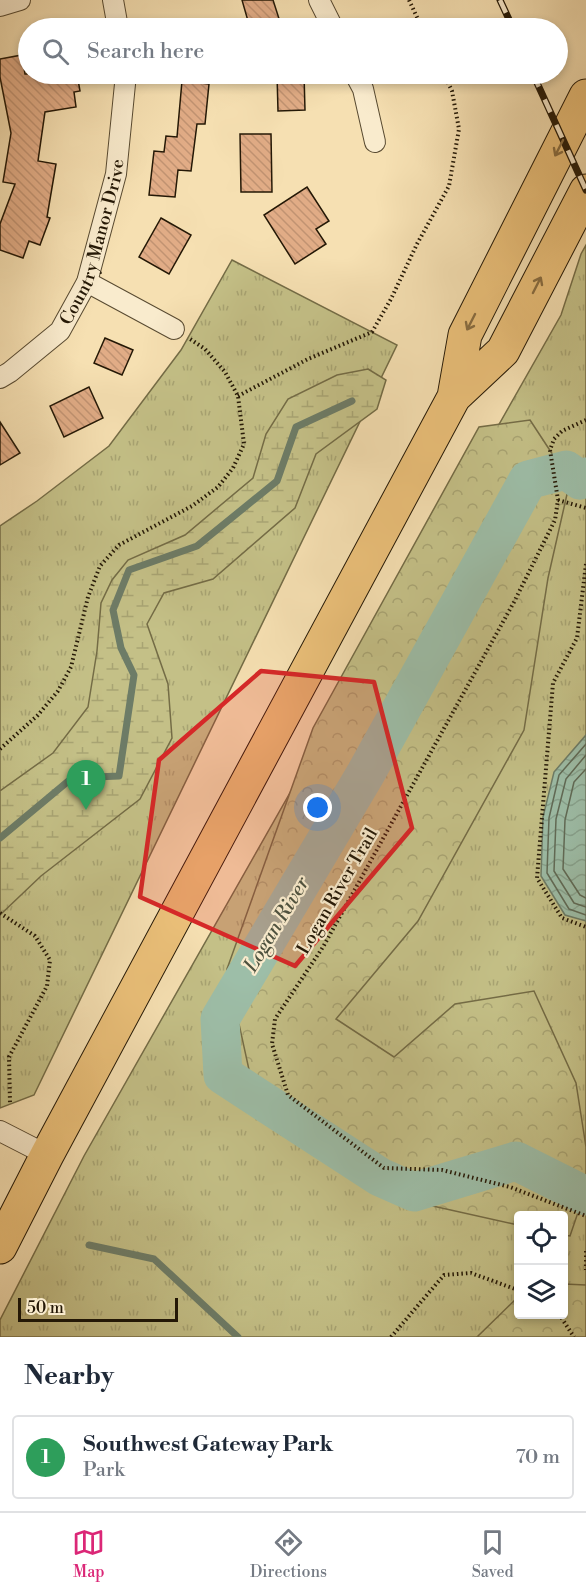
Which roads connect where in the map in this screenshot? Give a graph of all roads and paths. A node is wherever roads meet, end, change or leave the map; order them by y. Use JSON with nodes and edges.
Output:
{"nodes":[{"id":1,"x":20,"y":0,"type":"edge"},
{"id":2,"x":113,"y":0,"type":"edge"},
{"id":3,"x":319,"y":0,"type":"edge"},
{"id":4,"x":409,"y":0,"type":"edge"},
{"id":5,"x":0,"y":6,"type":"edge"},
{"id":6,"x":116,"y":18,"type":"edge"},
{"id":7,"x":328,"y":18,"type":"edge"},
{"id":8,"x":417,"y":18,"type":"edge"},
{"id":9,"x":125,"y":84,"type":"edge"},
{"id":10,"x":360,"y":84,"type":"edge"},
{"id":11,"x":449,"y":84,"type":"edge"},
{"id":12,"x":586,"y":96,"type":"edge"},
{"id":13,"x":375,"y":142,"type":"dead end"},
{"id":14,"x":586,"y":191,"type":"edge"},
{"id":15,"x":87,"y":282,"type":"junction"},
{"id":16,"x":174,"y":329,"type":"joint"},
{"id":17,"x":0,"y":378,"type":"edge"},
{"id":18,"x":238,"y":396,"type":"junction"},
{"id":19,"x":454,"y":397,"type":"junction"},
{"id":20,"x":586,"y":420,"type":"edge"},
{"id":21,"x":558,"y":500,"type":"junction"},
{"id":22,"x":586,"y":508,"type":"edge"},
{"id":23,"x":586,"y":564,"type":"edge"},
{"id":24,"x":0,"y":749,"type":"edge"},
{"id":25,"x":0,"y":913,"type":"edge"},
{"id":26,"x":586,"y":927,"type":"edge"},
{"id":27,"x":10,"y":1103,"type":"dead end"},
{"id":28,"x":0,"y":1131,"type":"edge"},
{"id":29,"x":47,"y":1155,"type":"junction"},
{"id":30,"x":586,"y":1216,"type":"edge"},
{"id":31,"x":0,"y":1247,"type":"edge"},
{"id":32,"x":586,"y":1251,"type":"edge"},
{"id":33,"x":586,"y":1270,"type":"edge"},
{"id":34,"x":514,"y":1288,"type":"edge"},
{"id":35,"x":562,"y":1319,"type":"edge"},
{"id":36,"x":391,"y":1337,"type":"edge"},
{"id":37,"x":574,"y":1337,"type":"edge"}],
"edges":[{"from":1,"to":5,"type":"street"},
{"from":2,"to":6,"type":"street"},
{"from":3,"to":7,"type":"street"},
{"from":4,"to":8,"type":"path"},
{"from":9,"to":15,"type":"street","name":"Country Manor Drive"},
{"from":10,"to":13,"type":"street"},
{"from":11,"to":18,"type":"path"},
{"from":12,"to":19,"type":"highway","one_way":true},
{"from":19,"to":14,"type":"highway","one_way":true},
{"from":15,"to":16,"type":"street"},
{"from":15,"to":17,"type":"street","name":"Country Manor Drive"},
{"from":16,"to":18,"type":"path"},
{"from":18,"to":24,"type":"path"},
{"from":19,"to":29,"type":"highway"},
{"from":20,"to":21,"type":"path","name":"Logan River Trail"},
{"from":21,"to":22,"type":"path"},
{"from":21,"to":30,"type":"path","name":"Logan River Trail"},
{"from":23,"to":26,"type":"path"},
{"from":25,"to":27,"type":"path"},
{"from":28,"to":29,"type":"street"},
{"from":29,"to":31,"type":"highway"},
{"from":32,"to":33,"type":"path"},
{"from":34,"to":36,"type":"path"},
{"from":35,"to":37,"type":"path"}]}
